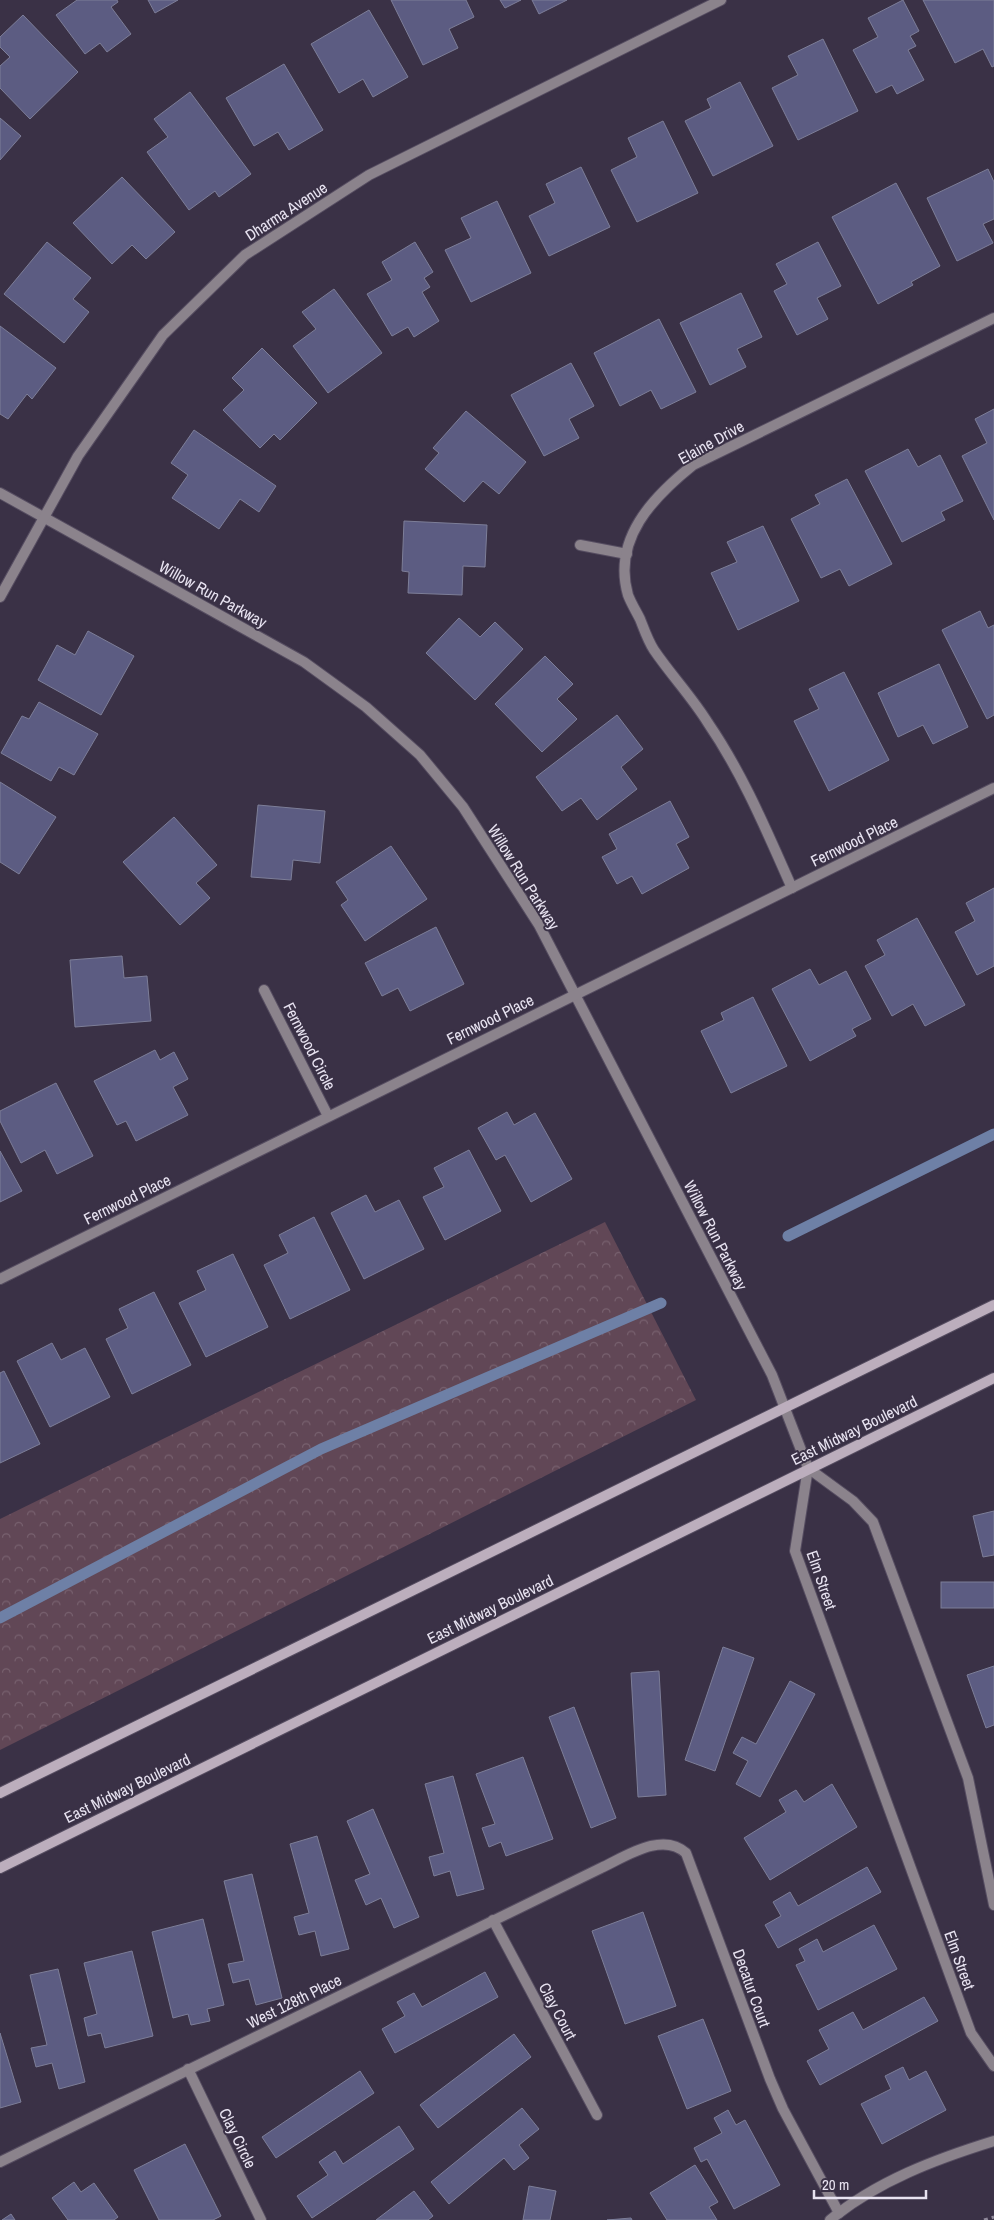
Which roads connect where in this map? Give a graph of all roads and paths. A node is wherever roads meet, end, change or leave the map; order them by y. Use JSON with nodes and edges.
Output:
{"nodes":[{"id":1,"x":720,"y":0,"type":"edge"},
{"id":2,"x":994,"y":318,"type":"edge"},
{"id":3,"x":0,"y":493,"type":"edge"},
{"id":4,"x":44,"y":517,"type":"junction"},
{"id":5,"x":580,"y":546,"type":"dead end"},
{"id":6,"x":626,"y":554,"type":"junction"},
{"id":7,"x":0,"y":597,"type":"edge"},
{"id":8,"x":994,"y":788,"type":"edge"},
{"id":9,"x":792,"y":888,"type":"junction"},
{"id":10,"x":264,"y":990,"type":"dead end"},
{"id":11,"x":574,"y":995,"type":"junction"},
{"id":12,"x":328,"y":1116,"type":"junction"},
{"id":13,"x":0,"y":1279,"type":"edge"},
{"id":14,"x":994,"y":1306,"type":"edge"},
{"id":15,"x":994,"y":1378,"type":"edge"},
{"id":16,"x":785,"y":1408,"type":"junction"},
{"id":17,"x":808,"y":1468,"type":"junction"},
{"id":18,"x":0,"y":1793,"type":"edge"},
{"id":19,"x":0,"y":1868,"type":"edge"},
{"id":20,"x":601,"y":1868,"type":"joint"},
{"id":21,"x":994,"y":1905,"type":"edge"},
{"id":22,"x":493,"y":1920,"type":"junction"},
{"id":23,"x":994,"y":2066,"type":"edge"},
{"id":24,"x":188,"y":2069,"type":"junction"},
{"id":25,"x":597,"y":2116,"type":"dead end"},
{"id":26,"x":994,"y":2141,"type":"edge"},
{"id":27,"x":0,"y":2162,"type":"edge"},
{"id":28,"x":839,"y":2213,"type":"junction"},
{"id":29,"x":994,"y":2217,"type":"edge"},
{"id":30,"x":261,"y":2220,"type":"edge"},
{"id":31,"x":830,"y":2220,"type":"edge"},
{"id":32,"x":984,"y":2220,"type":"edge"}],
"edges":[{"from":1,"to":4,"type":"street","name":"Dharma Avenue"},
{"from":2,"to":6,"type":"street","name":"Elaine Drive"},
{"from":3,"to":4,"type":"street","name":"Willow Run Parkway"},
{"from":4,"to":7,"type":"street","name":"Dharma Avenue"},
{"from":4,"to":11,"type":"street","name":"Willow Run Parkway"},
{"from":5,"to":6,"type":"street"},
{"from":6,"to":9,"type":"street","name":"Elaine Drive"},
{"from":8,"to":9,"type":"street","name":"Fernwood Place"},
{"from":9,"to":11,"type":"street","name":"Fernwood Place"},
{"from":10,"to":12,"type":"street","name":"Fernwood Circle"},
{"from":11,"to":12,"type":"street","name":"Fernwood Place"},
{"from":11,"to":16,"type":"street","name":"Willow Run Parkway"},
{"from":12,"to":13,"type":"street","name":"Fernwood Place"},
{"from":14,"to":16,"type":"main road"},
{"from":15,"to":17,"type":"main road","name":"East Midway Boulevard"},
{"from":16,"to":17,"type":"street","name":"Willow Run Parkway"},
{"from":16,"to":18,"type":"main road"},
{"from":17,"to":19,"type":"main road","name":"East Midway Boulevard"},
{"from":17,"to":21,"type":"street"},
{"from":17,"to":23,"type":"street","name":"Elm Street"},
{"from":20,"to":22,"type":"street","name":"West 128th Place"},
{"from":20,"to":28,"type":"street","name":"Decatur Court"},
{"from":22,"to":24,"type":"street","name":"West 128th Place"},
{"from":22,"to":25,"type":"street","name":"Clay Court"},
{"from":24,"to":27,"type":"street","name":"West 128th Place"},
{"from":24,"to":30,"type":"street","name":"Clay Circle"},
{"from":26,"to":28,"type":"street"},
{"from":28,"to":31,"type":"street"},
{"from":29,"to":32,"type":"path"}]}
